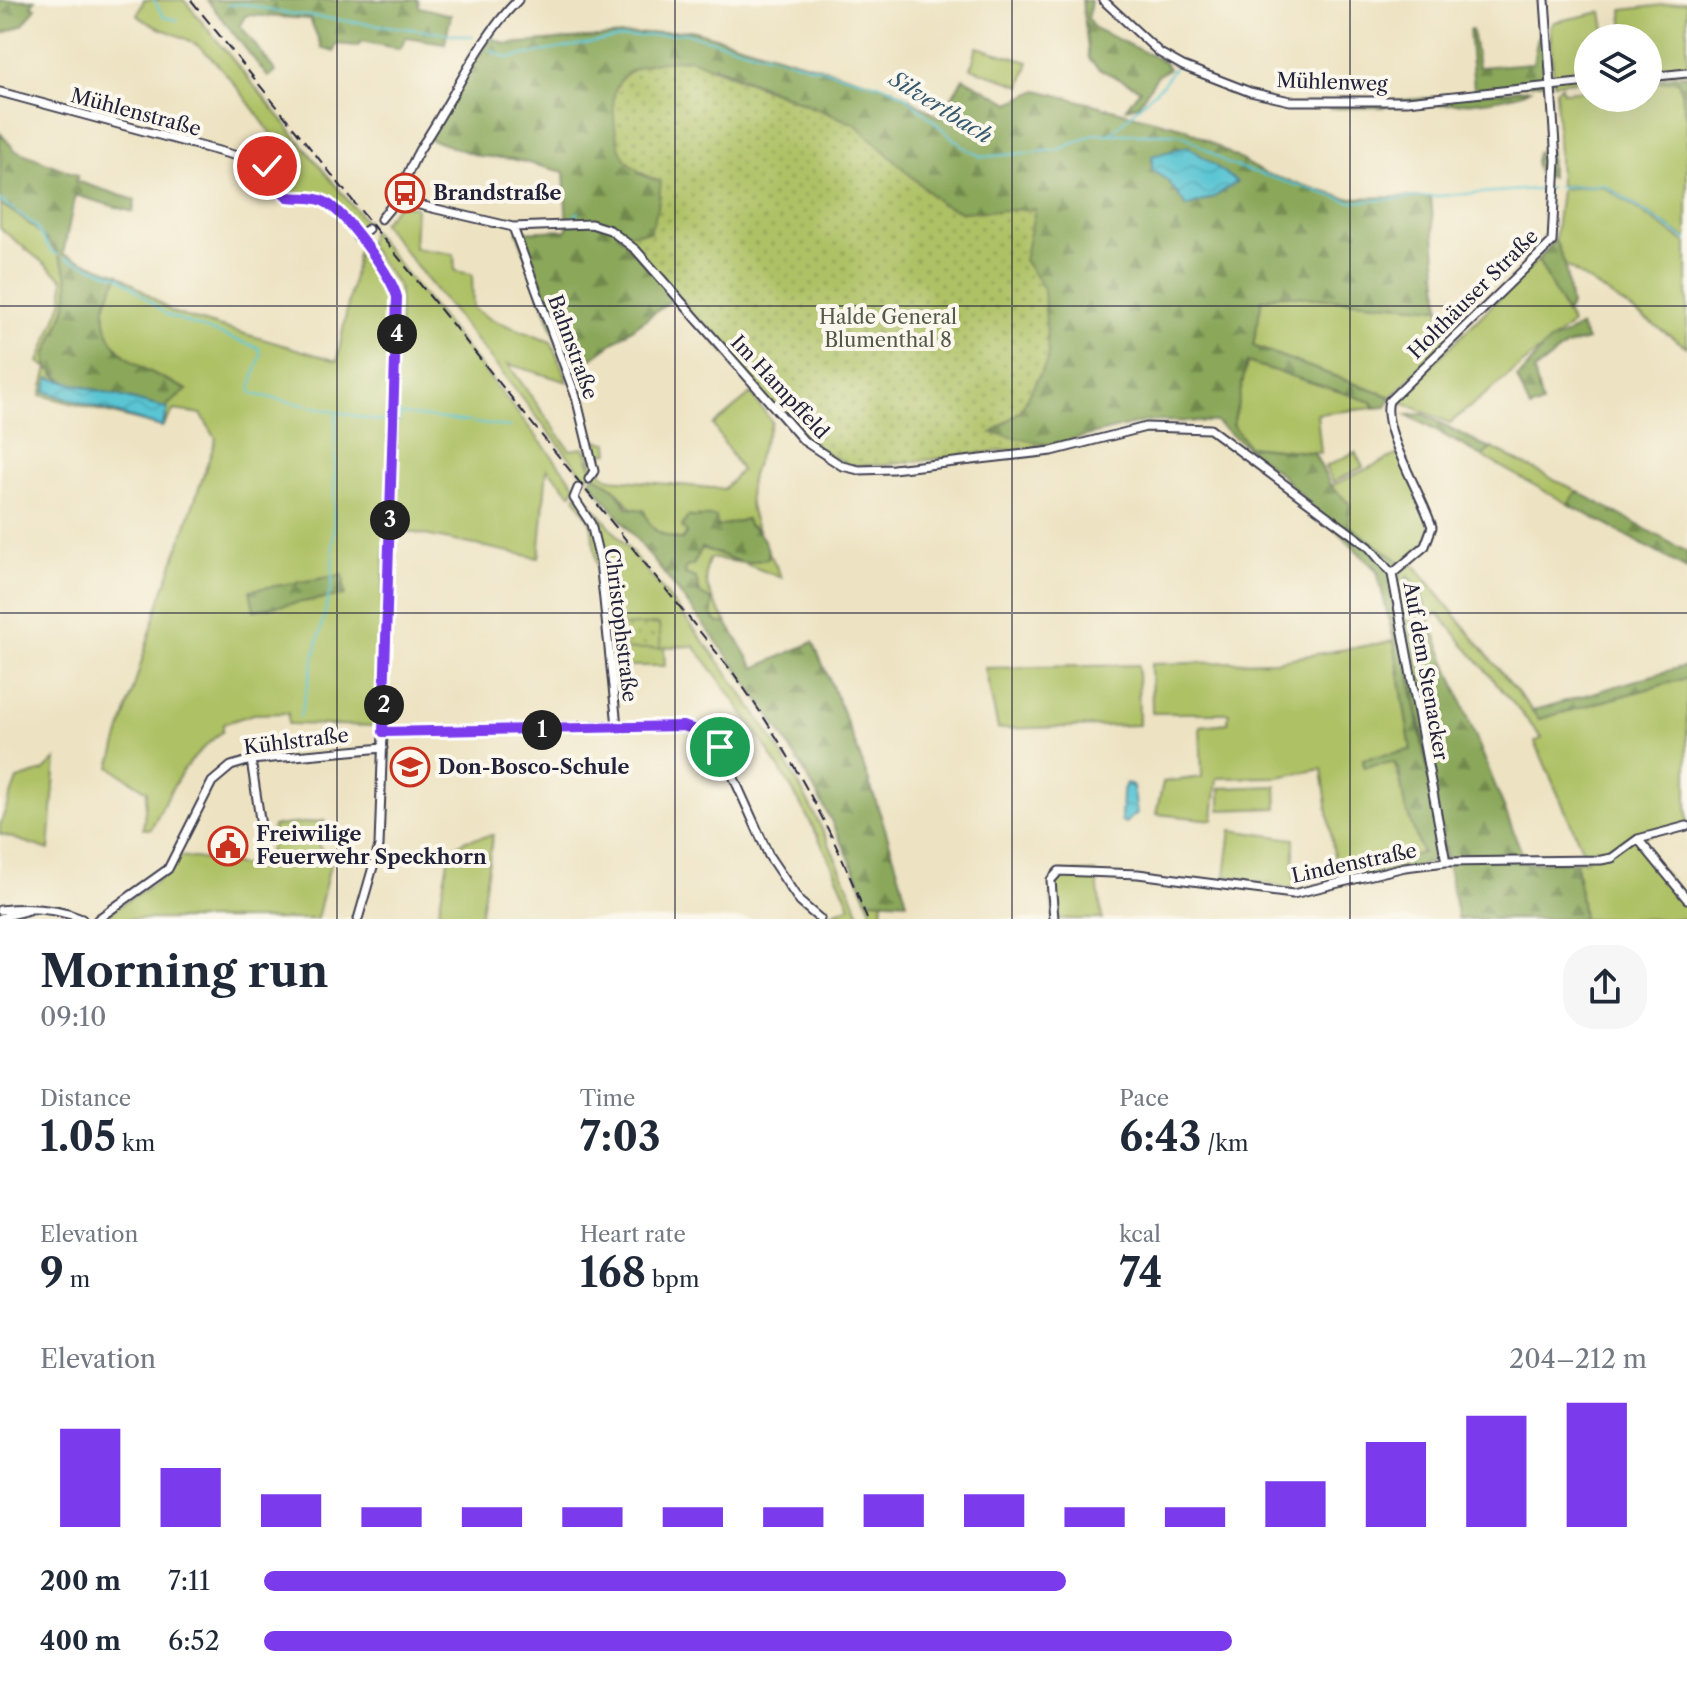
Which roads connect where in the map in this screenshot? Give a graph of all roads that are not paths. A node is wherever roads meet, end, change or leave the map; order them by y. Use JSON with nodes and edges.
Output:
{"nodes":[{"id":1,"x":518,"y":0,"type":"edge"},
{"id":2,"x":1103,"y":0,"type":"edge"},
{"id":3,"x":1545,"y":0,"type":"edge"},
{"id":4,"x":1687,"y":73,"type":"edge"},
{"id":5,"x":1662,"y":76,"type":"edge"},
{"id":6,"x":1574,"y":83,"type":"edge"},
{"id":7,"x":1552,"y":85,"type":"junction"},
{"id":8,"x":0,"y":92,"type":"edge"},
{"id":9,"x":398,"y":200,"type":"junction"},
{"id":10,"x":381,"y":219,"type":"tunnel mouth"},
{"id":11,"x":513,"y":227,"type":"junction"},
{"id":12,"x":368,"y":229,"type":"tunnel mouth"},
{"id":13,"x":357,"y":237,"type":"junction"},
{"id":14,"x":1210,"y":429,"type":"joint"},
{"id":15,"x":589,"y":479,"type":"dead end"},
{"id":16,"x":578,"y":488,"type":"dead end"},
{"id":17,"x":1392,"y":574,"type":"junction"},
{"id":18,"x":617,"y":726,"type":"junction"},
{"id":19,"x":383,"y":732,"type":"junction"},
{"id":20,"x":383,"y":748,"type":"junction"},
{"id":21,"x":251,"y":760,"type":"junction"},
{"id":22,"x":261,"y":826,"type":"dead end"},
{"id":23,"x":1687,"y":826,"type":"edge"},
{"id":24,"x":1638,"y":839,"type":"junction"},
{"id":25,"x":1446,"y":862,"type":"junction"},
{"id":26,"x":1687,"y":899,"type":"edge"},
{"id":27,"x":34,"y":909,"type":"junction"},
{"id":28,"x":0,"y":910,"type":"edge"},
{"id":29,"x":0,"y":918,"type":"edge"},
{"id":30,"x":9,"y":918,"type":"edge"},
{"id":31,"x":82,"y":919,"type":"edge"},
{"id":32,"x":98,"y":919,"type":"edge"},
{"id":33,"x":358,"y":919,"type":"edge"},
{"id":34,"x":820,"y":919,"type":"edge"},
{"id":35,"x":1054,"y":919,"type":"edge"}],
"edges":[{"from":1,"to":9,"type":"street"},
{"from":2,"to":7,"type":"street","name":"Mühlenweg"},
{"from":3,"to":7,"type":"street","name":"Holthäuser Straße"},
{"from":4,"to":5,"type":"street"},
{"from":6,"to":7,"type":"street","name":"Mühlenweg"},
{"from":7,"to":17,"type":"street","name":"Holthäuser Straße"},
{"from":8,"to":13,"type":"street","name":"Mühlenstraße"},
{"from":9,"to":10,"type":"street"},
{"from":9,"to":11,"type":"street"},
{"from":11,"to":14,"type":"street","name":"Im Hampffeld"},
{"from":11,"to":15,"type":"street","name":"Bahnstraße"},
{"from":12,"to":13,"type":"street"},
{"from":13,"to":19,"type":"street","name":"Mühlenstraße"},
{"from":14,"to":17,"type":"street","name":"Auf dem Stenacker"},
{"from":16,"to":18,"type":"street","name":"Christophstraße"},
{"from":17,"to":25,"type":"street","name":"Auf dem Stenacker"},
{"from":18,"to":19,"type":"street"},
{"from":18,"to":34,"type":"street"},
{"from":19,"to":20,"type":"street","name":"Mühlenstraße"},
{"from":20,"to":21,"type":"street","name":"Kühlstraße"},
{"from":20,"to":33,"type":"street","name":"Mühlenstraße"},
{"from":21,"to":22,"type":"street"},
{"from":21,"to":32,"type":"street","name":"Kühlstraße"},
{"from":23,"to":24,"type":"street","name":"Lindenstraße"},
{"from":24,"to":25,"type":"street","name":"Lindenstraße"},
{"from":24,"to":26,"type":"street"},
{"from":25,"to":35,"type":"street","name":"Lindenstraße"},
{"from":27,"to":28,"type":"street"},
{"from":27,"to":30,"type":"street"},
{"from":27,"to":31,"type":"street"},
{"from":29,"to":30,"type":"street"}]}
